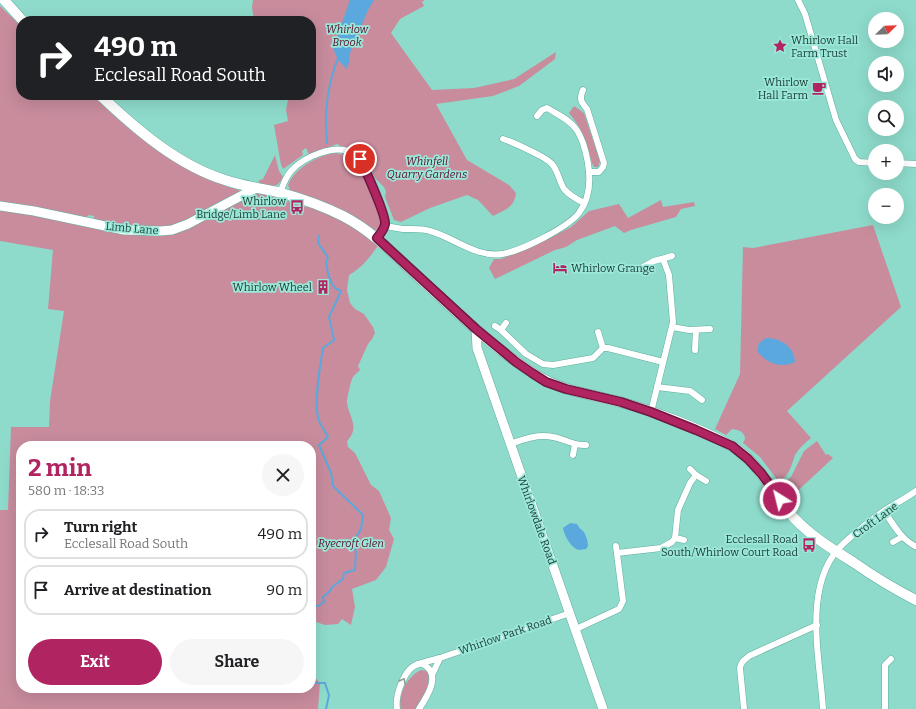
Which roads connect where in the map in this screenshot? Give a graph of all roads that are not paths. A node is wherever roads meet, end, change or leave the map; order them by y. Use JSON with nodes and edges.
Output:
{"nodes":[{"id":1,"x":4,"y":0,"type":"edge"},
{"id":2,"x":798,"y":0,"type":"edge"},
{"id":3,"x":18,"y":16,"type":"edge"},
{"id":4,"x":583,"y":90,"type":"dead end"},
{"id":5,"x":105,"y":100,"type":"edge"},
{"id":6,"x":537,"y":116,"type":"dead end"},
{"id":7,"x":503,"y":139,"type":"dead end"},
{"id":8,"x":868,"y":163,"type":"edge"},
{"id":9,"x":904,"y":163,"type":"edge"},
{"id":10,"x":916,"y":164,"type":"edge"},
{"id":11,"x":589,"y":172,"type":"junction"},
{"id":12,"x":256,"y":188,"type":"junction"},
{"id":13,"x":280,"y":193,"type":"junction"},
{"id":14,"x":584,"y":203,"type":"junction"},
{"id":15,"x":0,"y":206,"type":"edge"},
{"id":16,"x":385,"y":226,"type":"junction"},
{"id":17,"x":377,"y":238,"type":"junction"},
{"id":18,"x":672,"y":256,"type":"dead end"},
{"id":19,"x":663,"y":258,"type":"junction"},
{"id":20,"x":643,"y":267,"type":"dead end"},
{"id":21,"x":506,"y":323,"type":"dead end"},
{"id":22,"x":495,"y":326,"type":"dead end"},
{"id":23,"x":672,"y":327,"type":"junction"},
{"id":24,"x":476,"y":329,"type":"junction"},
{"id":25,"x":710,"y":329,"type":"dead end"},
{"id":26,"x":501,"y":330,"type":"junction"},
{"id":27,"x":696,"y":330,"type":"junction"},
{"id":28,"x":598,"y":332,"type":"dead end"},
{"id":29,"x":603,"y":348,"type":"junction"},
{"id":30,"x":695,"y":350,"type":"dead end"},
{"id":31,"x":663,"y":362,"type":"junction"},
{"id":32,"x":657,"y":387,"type":"junction"},
{"id":33,"x":702,"y":400,"type":"dead end"},
{"id":34,"x":651,"y":412,"type":"junction"},
{"id":35,"x":510,"y":444,"type":"junction"},
{"id":36,"x":575,"y":444,"type":"junction"},
{"id":37,"x":586,"y":445,"type":"dead end"},
{"id":38,"x":572,"y":455,"type":"dead end"},
{"id":39,"x":690,"y":469,"type":"dead end"},
{"id":40,"x":696,"y":475,"type":"junction"},
{"id":41,"x":706,"y":481,"type":"dead end"},
{"id":42,"x":916,"y":491,"type":"edge"},
{"id":43,"x":884,"y":511,"type":"junction"},
{"id":44,"x":902,"y":537,"type":"junction"},
{"id":45,"x":675,"y":538,"type":"junction"},
{"id":46,"x":684,"y":540,"type":"dead end"},
{"id":47,"x":893,"y":542,"type":"dead end"},
{"id":48,"x":616,"y":546,"type":"dead end"},
{"id":49,"x":915,"y":546,"type":"edge"},
{"id":50,"x":836,"y":552,"type":"junction"},
{"id":51,"x":617,"y":553,"type":"junction"},
{"id":52,"x":916,"y":600,"type":"edge"},
{"id":53,"x":570,"y":613,"type":"junction"},
{"id":54,"x":816,"y":625,"type":"junction"},
{"id":55,"x":576,"y":629,"type":"junction"},
{"id":56,"x":440,"y":658,"type":"junction"},
{"id":57,"x":891,"y":659,"type":"dead end"},
{"id":58,"x":418,"y":664,"type":"junction"},
{"id":59,"x":432,"y":675,"type":"junction"},
{"id":60,"x":397,"y":709,"type":"edge"},
{"id":61,"x":419,"y":709,"type":"edge"},
{"id":62,"x":603,"y":709,"type":"edge"},
{"id":63,"x":744,"y":709,"type":"edge"},
{"id":64,"x":823,"y":709,"type":"edge"},
{"id":65,"x":885,"y":709,"type":"edge"}],
"edges":[{"from":1,"to":3,"type":"main road"},
{"from":2,"to":8,"type":"street"},
{"from":4,"to":11,"type":"street"},
{"from":5,"to":12,"type":"main road"},
{"from":6,"to":11,"type":"street"},
{"from":7,"to":14,"type":"street"},
{"from":9,"to":10,"type":"street"},
{"from":11,"to":14,"type":"street"},
{"from":12,"to":13,"type":"main road"},
{"from":12,"to":15,"type":"main road","name":"Limb Lane"},
{"from":13,"to":16,"type":"street"},
{"from":13,"to":17,"type":"main road"},
{"from":14,"to":16,"type":"street"},
{"from":16,"to":17,"type":"street"},
{"from":17,"to":24,"type":"main road"},
{"from":18,"to":19,"type":"street"},
{"from":19,"to":20,"type":"street"},
{"from":19,"to":23,"type":"street"},
{"from":21,"to":26,"type":"street"},
{"from":22,"to":26,"type":"street"},
{"from":23,"to":27,"type":"street"},
{"from":23,"to":31,"type":"street"},
{"from":24,"to":34,"type":"main road"},
{"from":24,"to":35,"type":"main road","name":"Whirlowdale Road"},
{"from":25,"to":27,"type":"street"},
{"from":26,"to":29,"type":"street"},
{"from":27,"to":30,"type":"street"},
{"from":28,"to":29,"type":"street"},
{"from":29,"to":31,"type":"street"},
{"from":31,"to":32,"type":"street"},
{"from":32,"to":33,"type":"street"},
{"from":32,"to":34,"type":"street"},
{"from":34,"to":50,"type":"main road"},
{"from":35,"to":36,"type":"street"},
{"from":35,"to":53,"type":"main road","name":"Whirlowdale Road"},
{"from":36,"to":37,"type":"street"},
{"from":36,"to":38,"type":"street"},
{"from":39,"to":40,"type":"street"},
{"from":40,"to":41,"type":"street"},
{"from":40,"to":45,"type":"street"},
{"from":42,"to":43,"type":"street","name":"Croft Lane"},
{"from":43,"to":44,"type":"street"},
{"from":43,"to":50,"type":"street","name":"Croft Lane"},
{"from":44,"to":47,"type":"street"},
{"from":44,"to":49,"type":"street"},
{"from":45,"to":46,"type":"street"},
{"from":45,"to":51,"type":"street"},
{"from":48,"to":51,"type":"street"},
{"from":50,"to":52,"type":"main road"},
{"from":50,"to":54,"type":"street","name":"Croft Lane"},
{"from":51,"to":55,"type":"street"},
{"from":53,"to":55,"type":"main road","name":"Whirlowdale Road"},
{"from":53,"to":56,"type":"street","name":"Whirlow Park Road"},
{"from":54,"to":63,"type":"street"},
{"from":54,"to":64,"type":"street","name":"Croft Lane"},
{"from":55,"to":62,"type":"main road","name":"Whirlowdale Road"},
{"from":56,"to":58,"type":"street","name":"Whirlow Park Road"},
{"from":56,"to":59,"type":"street"},
{"from":57,"to":65,"type":"street"},
{"from":58,"to":59,"type":"street"},
{"from":60,"to":58,"type":"street","name":"Whirlow Park Road","one_way":true},
{"from":59,"to":61,"type":"street"}]}
